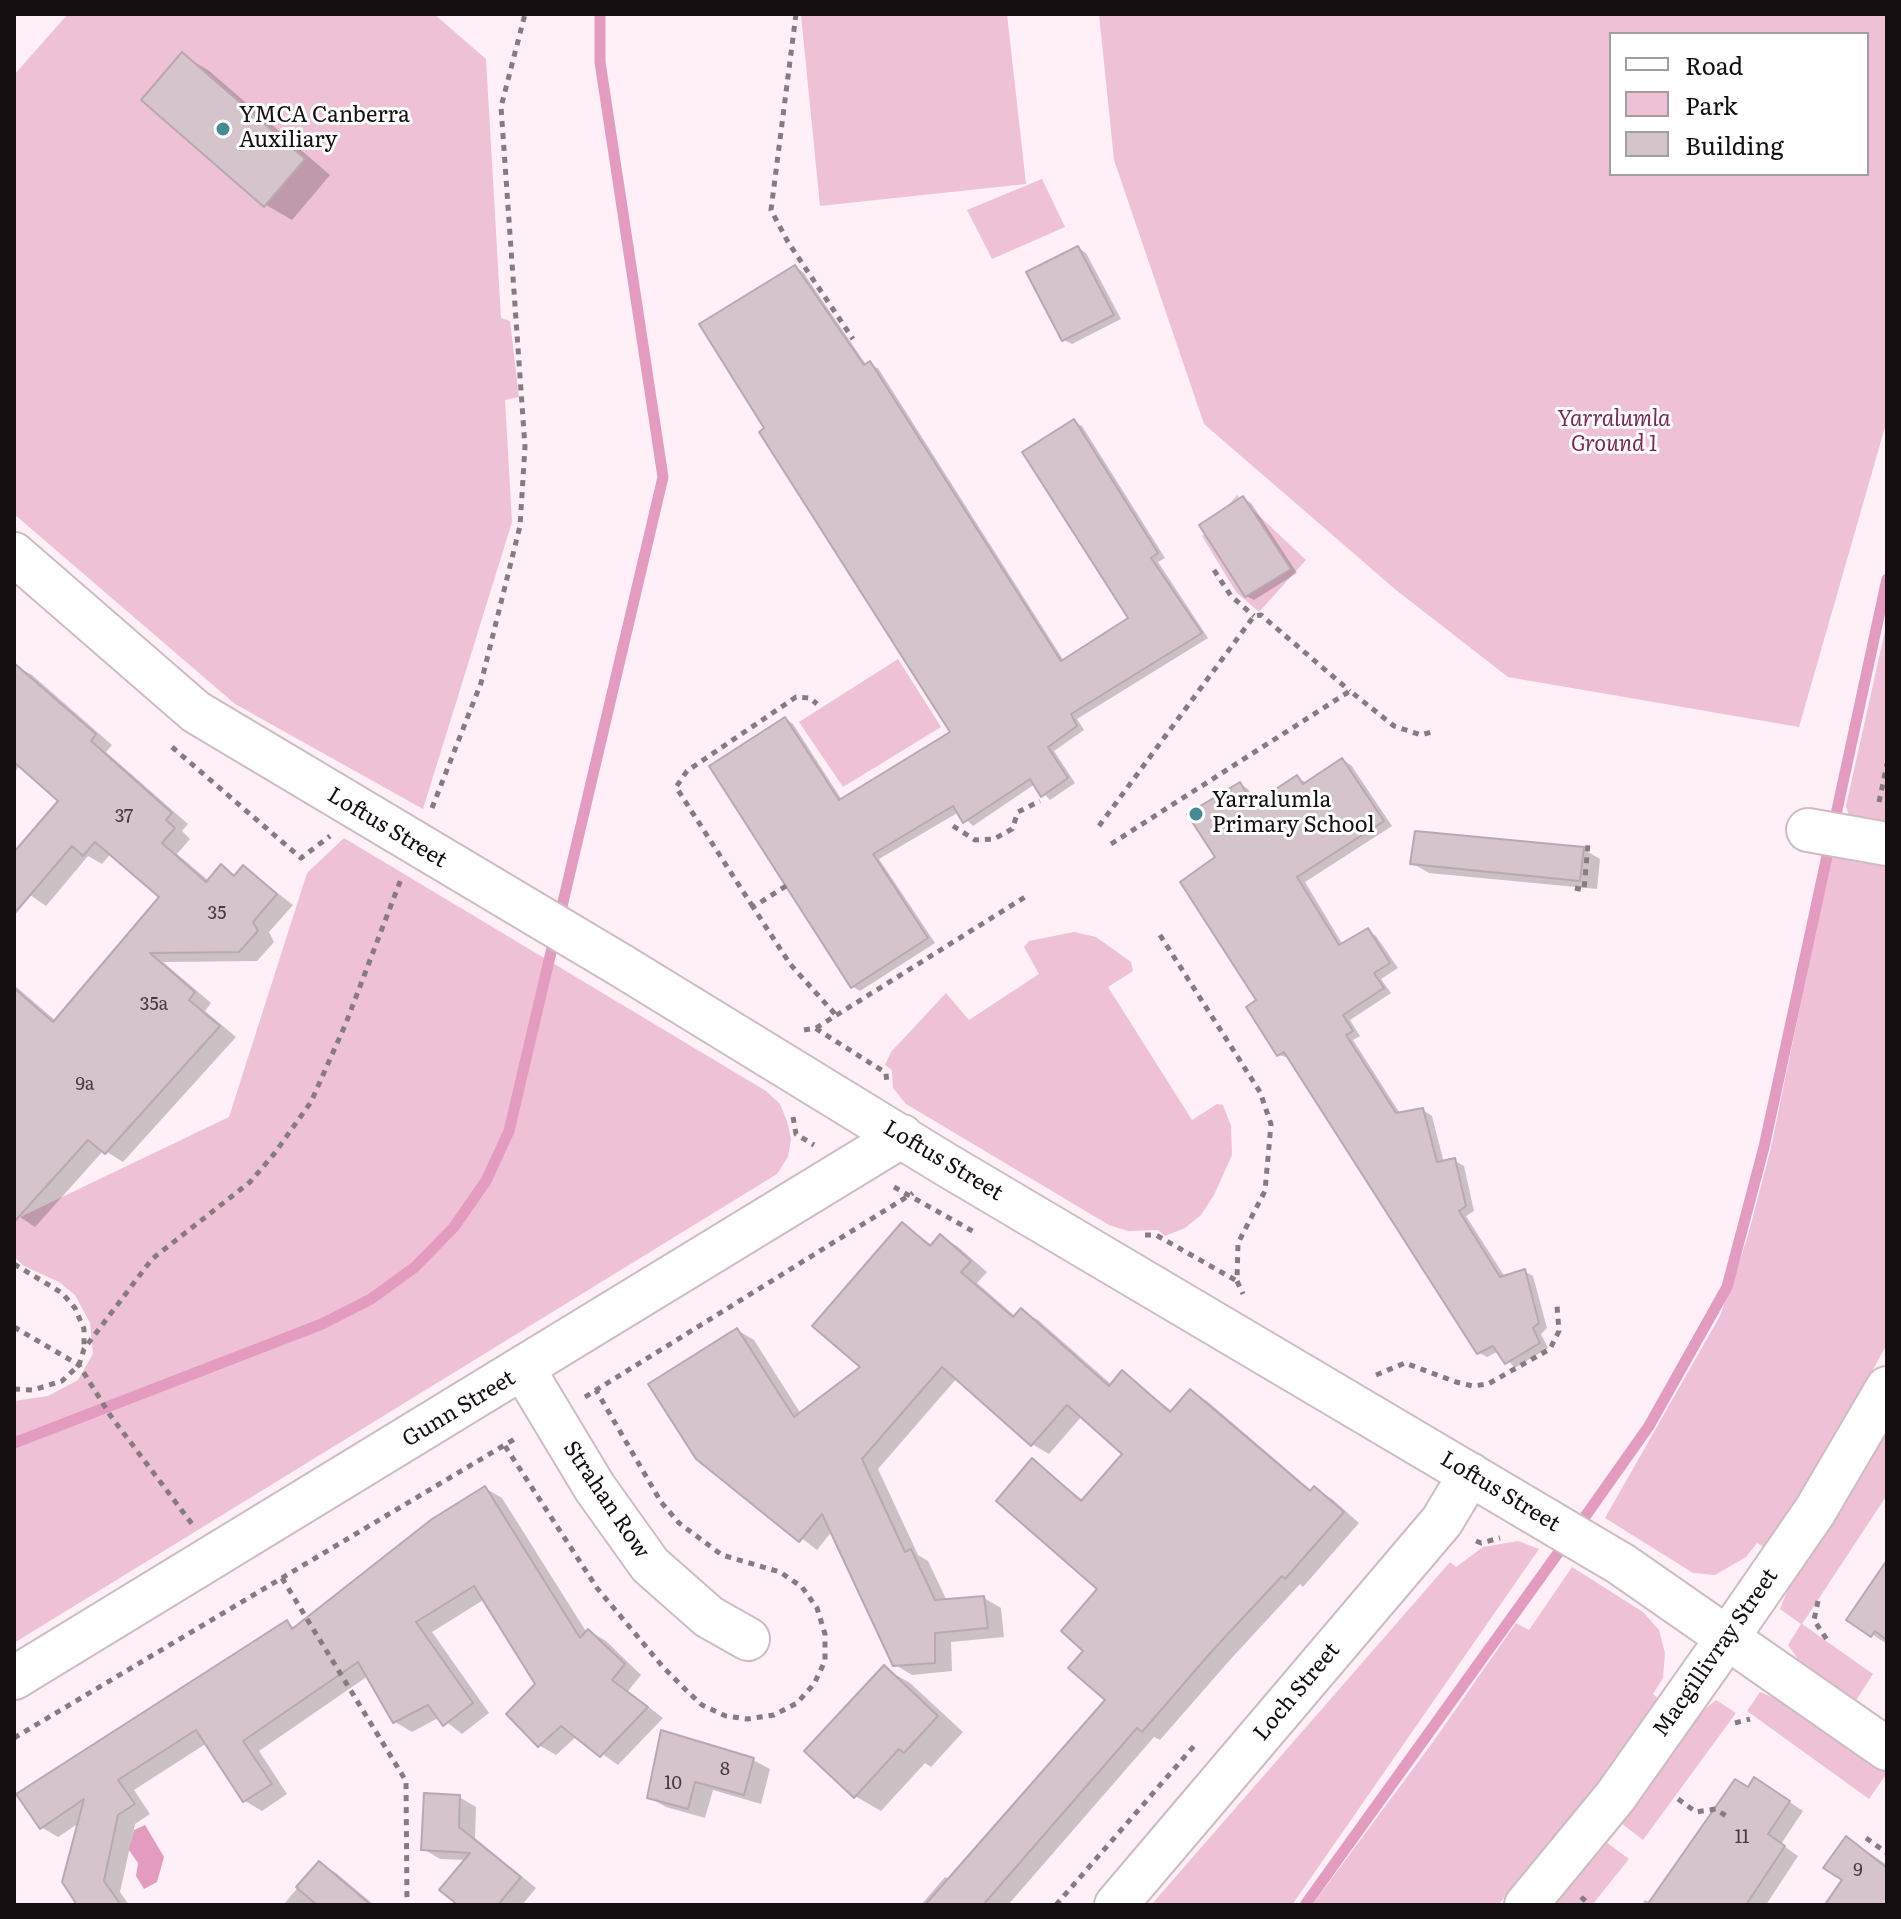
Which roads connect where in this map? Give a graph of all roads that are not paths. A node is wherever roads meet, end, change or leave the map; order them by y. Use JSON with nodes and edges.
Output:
{"nodes":[{"id":1,"x":14,"y":554,"type":"edge"},
{"id":2,"x":902,"y":1136,"type":"junction"},
{"id":3,"x":524,"y":1370,"type":"junction"},
{"id":4,"x":1887,"y":1388,"type":"edge"},
{"id":5,"x":1470,"y":1474,"type":"junction"},
{"id":6,"x":1728,"y":1637,"type":"junction"},
{"id":7,"x":748,"y":1639,"type":"dead end"},
{"id":8,"x":14,"y":1678,"type":"edge"},
{"id":9,"x":1887,"y":1749,"type":"edge"},
{"id":10,"x":1116,"y":1905,"type":"edge"},
{"id":11,"x":1526,"y":1905,"type":"edge"}],
"edges":[{"from":1,"to":2,"type":"street","name":"Loftus Street"},
{"from":2,"to":3,"type":"street","name":"Gunn Street"},
{"from":2,"to":5,"type":"street","name":"Loftus Street"},
{"from":3,"to":7,"type":"street","name":"Strahan Row"},
{"from":3,"to":8,"type":"street","name":"Gunn Street"},
{"from":4,"to":6,"type":"street","name":"Macgillivray Street"},
{"from":5,"to":6,"type":"street","name":"Loftus Street"},
{"from":5,"to":10,"type":"street","name":"Loch Street"},
{"from":6,"to":9,"type":"street","name":"Loftus Street"},
{"from":6,"to":11,"type":"street","name":"Macgillivray Street"}]}
